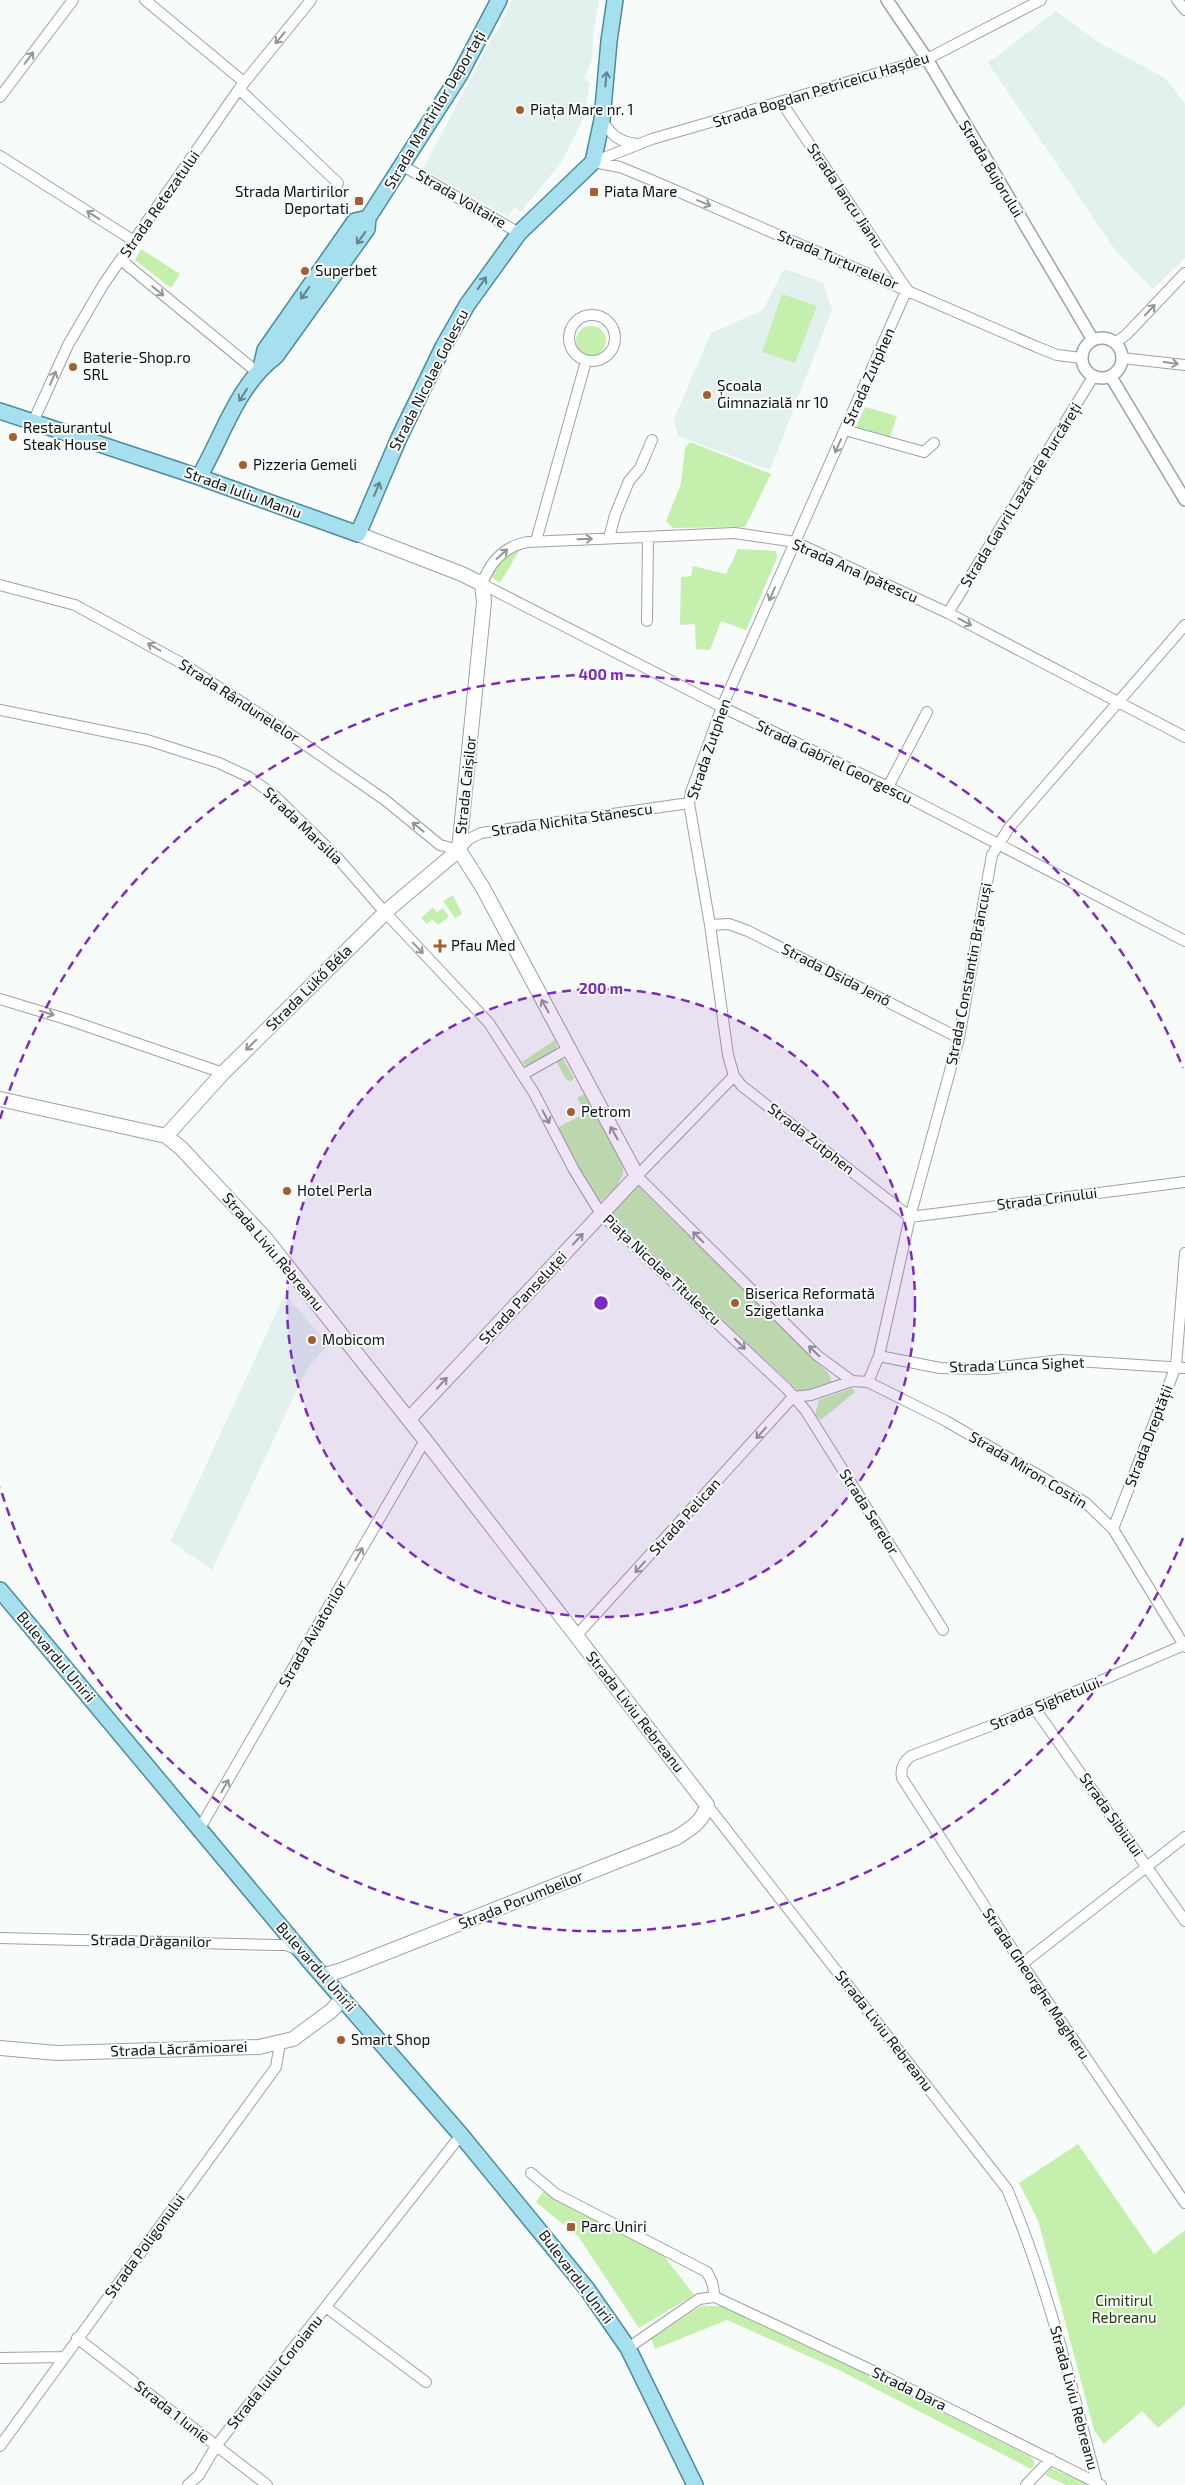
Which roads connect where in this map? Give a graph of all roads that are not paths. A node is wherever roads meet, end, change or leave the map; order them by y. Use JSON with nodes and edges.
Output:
{"nodes":[{"id":1,"x":73,"y":0,"type":"edge"},
{"id":2,"x":145,"y":0,"type":"edge"},
{"id":3,"x":311,"y":0,"type":"edge"},
{"id":4,"x":499,"y":0,"type":"edge"},
{"id":5,"x":615,"y":0,"type":"edge"},
{"id":6,"x":887,"y":0,"type":"edge"},
{"id":7,"x":1041,"y":0,"type":"edge"},
{"id":8,"x":1177,"y":0,"type":"edge"},
{"id":9,"x":1185,"y":10,"type":"edge"},
{"id":10,"x":927,"y":59,"type":"junction"},
{"id":11,"x":242,"y":86,"type":"junction"},
{"id":12,"x":0,"y":97,"type":"edge"},
{"id":13,"x":782,"y":103,"type":"junction"},
{"id":14,"x":602,"y":120,"type":"junction"},
{"id":15,"x":638,"y":144,"type":"junction"},
{"id":16,"x":0,"y":156,"type":"edge"},
{"id":17,"x":593,"y":162,"type":"junction"},
{"id":18,"x":403,"y":166,"type":"junction"},
{"id":19,"x":338,"y":183,"type":"dead end"},
{"id":20,"x":519,"y":233,"type":"junction"},
{"id":21,"x":134,"y":242,"type":"junction"},
{"id":22,"x":121,"y":260,"type":"junction"},
{"id":23,"x":1185,"y":272,"type":"edge"},
{"id":24,"x":907,"y":289,"type":"junction"},
{"id":25,"x":1093,"y":340,"type":"junction"},
{"id":26,"x":1115,"y":343,"type":"junction"},
{"id":27,"x":1082,"y":358,"type":"junction"},
{"id":28,"x":1122,"y":358,"type":"junction"},
{"id":29,"x":586,"y":361,"type":"junction"},
{"id":30,"x":1185,"y":365,"type":"edge"},
{"id":31,"x":259,"y":370,"type":"junction"},
{"id":32,"x":1094,"y":377,"type":"junction"},
{"id":33,"x":1111,"y":377,"type":"junction"},
{"id":34,"x":0,"y":411,"type":"edge"},
{"id":35,"x":33,"y":422,"type":"junction"},
{"id":36,"x":845,"y":430,"type":"junction"},
{"id":37,"x":652,"y":440,"type":"dead end"},
{"id":38,"x":934,"y":443,"type":"dead end"},
{"id":39,"x":199,"y":477,"type":"junction"},
{"id":40,"x":1185,"y":500,"type":"edge"},
{"id":41,"x":358,"y":534,"type":"junction"},
{"id":42,"x":648,"y":537,"type":"junction"},
{"id":43,"x":609,"y":538,"type":"junction"},
{"id":44,"x":536,"y":541,"type":"junction"},
{"id":45,"x":796,"y":542,"type":"junction"},
{"id":46,"x":482,"y":584,"type":"junction"},
{"id":47,"x":0,"y":585,"type":"edge"},
{"id":48,"x":948,"y":613,"type":"junction"},
{"id":49,"x":648,"y":621,"type":"dead end"},
{"id":50,"x":1185,"y":625,"type":"edge"},
{"id":51,"x":1119,"y":702,"type":"junction"},
{"id":52,"x":722,"y":707,"type":"junction"},
{"id":53,"x":0,"y":710,"type":"edge"},
{"id":54,"x":927,"y":712,"type":"dead end"},
{"id":55,"x":1185,"y":737,"type":"edge"},
{"id":56,"x":888,"y":787,"type":"junction"},
{"id":57,"x":689,"y":803,"type":"junction"},
{"id":58,"x":997,"y":844,"type":"junction"},
{"id":59,"x":460,"y":850,"type":"junction"},
{"id":60,"x":385,"y":912,"type":"junction"},
{"id":61,"x":710,"y":925,"type":"junction"},
{"id":62,"x":1185,"y":941,"type":"edge"},
{"id":63,"x":0,"y":1000,"type":"edge"},
{"id":64,"x":959,"y":1038,"type":"junction"},
{"id":65,"x":568,"y":1049,"type":"junction"},
{"id":66,"x":223,"y":1073,"type":"junction"},
{"id":67,"x":522,"y":1074,"type":"junction"},
{"id":68,"x":734,"y":1076,"type":"junction"},
{"id":69,"x":0,"y":1099,"type":"edge"},
{"id":70,"x":166,"y":1136,"type":"junction"},
{"id":71,"x":637,"y":1176,"type":"junction"},
{"id":72,"x":1185,"y":1182,"type":"edge"},
{"id":73,"x":602,"y":1214,"type":"junction"},
{"id":74,"x":910,"y":1217,"type":"junction"},
{"id":75,"x":1185,"y":1253,"type":"edge"},
{"id":76,"x":879,"y":1356,"type":"junction"},
{"id":77,"x":1180,"y":1367,"type":"edge"},
{"id":78,"x":852,"y":1381,"type":"junction"},
{"id":79,"x":868,"y":1382,"type":"junction"},
{"id":80,"x":793,"y":1397,"type":"junction"},
{"id":81,"x":409,"y":1419,"type":"junction"},
{"id":82,"x":425,"y":1440,"type":"junction"},
{"id":83,"x":1113,"y":1529,"type":"junction"},
{"id":84,"x":0,"y":1590,"type":"edge"},
{"id":85,"x":943,"y":1630,"type":"dead end"},
{"id":86,"x":576,"y":1636,"type":"junction"},
{"id":87,"x":1184,"y":1646,"type":"edge"},
{"id":88,"x":1036,"y":1709,"type":"junction"},
{"id":89,"x":906,"y":1760,"type":"joint"},
{"id":90,"x":707,"y":1805,"type":"junction"},
{"id":91,"x":200,"y":1828,"type":"junction"},
{"id":92,"x":1185,"y":1837,"type":"edge"},
{"id":93,"x":1147,"y":1866,"type":"junction"},
{"id":94,"x":1185,"y":1922,"type":"edge"},
{"id":95,"x":0,"y":1938,"type":"edge"},
{"id":96,"x":302,"y":1952,"type":"junction"},
{"id":97,"x":1022,"y":1964,"type":"junction"},
{"id":98,"x":322,"y":1976,"type":"junction"},
{"id":99,"x":343,"y":1998,"type":"junction"},
{"id":100,"x":280,"y":2044,"type":"junction"},
{"id":101,"x":0,"y":2048,"type":"edge"},
{"id":102,"x":461,"y":2135,"type":"junction"},
{"id":103,"x":531,"y":2173,"type":"dead end"},
{"id":104,"x":1185,"y":2203,"type":"edge"},
{"id":105,"x":715,"y":2297,"type":"junction"},
{"id":106,"x":327,"y":2308,"type":"junction"},
{"id":107,"x":77,"y":2338,"type":"junction"},
{"id":108,"x":628,"y":2348,"type":"junction"},
{"id":109,"x":65,"y":2357,"type":"junction"},
{"id":110,"x":0,"y":2358,"type":"edge"},
{"id":111,"x":426,"y":2382,"type":"dead end"},
{"id":112,"x":0,"y":2446,"type":"edge"},
{"id":113,"x":216,"y":2446,"type":"junction"},
{"id":114,"x":1051,"y":2459,"type":"junction"},
{"id":115,"x":1099,"y":2484,"type":"edge"},
{"id":116,"x":188,"y":2485,"type":"edge"},
{"id":117,"x":267,"y":2485,"type":"edge"},
{"id":118,"x":695,"y":2485,"type":"edge"},
{"id":119,"x":1026,"y":2485,"type":"edge"}],
"edges":[{"from":12,"to":1,"type":"street","one_way":true},
{"from":2,"to":11,"type":"street"},
{"from":3,"to":11,"type":"street","name":"Strada Retezatului","one_way":true},
{"from":4,"to":18,"type":"main road","name":"Strada Martirilor Deportați"},
{"from":14,"to":5,"type":"main road","one_way":true},
{"from":6,"to":10,"type":"street","name":"Strada Bujorului"},
{"from":7,"to":10,"type":"street","name":"Strada Bogdan Petriceicu Hașdeu"},
{"from":8,"to":9,"type":"street"},
{"from":10,"to":13,"type":"street","name":"Strada Bogdan Petriceicu Hașdeu"},
{"from":10,"to":25,"type":"street","name":"Strada Bujorului"},
{"from":11,"to":19,"type":"street"},
{"from":11,"to":21,"type":"street","name":"Strada Retezatului"},
{"from":13,"to":15,"type":"street","name":"Strada Bogdan Petriceicu Hașdeu"},
{"from":13,"to":24,"type":"street","name":"Strada Iancu Jianu"},
{"from":14,"to":15,"type":"street"},
{"from":14,"to":17,"type":"main road"},
{"from":15,"to":17,"type":"street","name":"Strada Bogdan Petriceicu Hașdeu"},
{"from":21,"to":16,"type":"street","one_way":true},
{"from":17,"to":20,"type":"main road","name":"Strada Nicolae Golescu"},
{"from":17,"to":24,"type":"street","name":"Strada Turturelelor","one_way":true},
{"from":18,"to":20,"type":"street","name":"Strada Voltaire"},
{"from":18,"to":31,"type":"main road","name":"Strada Martirilor Deportați","one_way":true},
{"from":41,"to":20,"type":"main road","name":"Strada Nicolae Golescu","one_way":true},
{"from":21,"to":22,"type":"street","name":"Strada Retezatului"},
{"from":22,"to":31,"type":"street","one_way":true},
{"from":35,"to":22,"type":"street","name":"Strada Retezatului","one_way":true},
{"from":26,"to":23,"type":"street","one_way":true},
{"from":24,"to":27,"type":"street","name":"Strada Turturelelor"},
{"from":24,"to":36,"type":"street","name":"Strada Zutphen"},
{"from":25,"to":26,"type":"street"},
{"from":25,"to":27,"type":"street"},
{"from":26,"to":28,"type":"street"},
{"from":27,"to":32,"type":"street"},
{"from":28,"to":30,"type":"street","one_way":true},
{"from":28,"to":33,"type":"street"},
{"from":29,"to":29,"type":"street"},
{"from":29,"to":44,"type":"street"},
{"from":31,"to":39,"type":"main road","name":"Strada Martirilor Deportați","one_way":true},
{"from":32,"to":33,"type":"street"},
{"from":32,"to":48,"type":"street","name":"Strada Gavril Lazăr de Purcăreți"},
{"from":33,"to":40,"type":"street"},
{"from":34,"to":35,"type":"main road","name":"Strada Iuliu Maniu"},
{"from":35,"to":39,"type":"main road","name":"Strada Iuliu Maniu"},
{"from":36,"to":38,"type":"street"},
{"from":36,"to":45,"type":"street","name":"Strada Zutphen","one_way":true},
{"from":37,"to":43,"type":"street"},
{"from":39,"to":41,"type":"main road","name":"Strada Iuliu Maniu"},
{"from":41,"to":46,"type":"main road","name":"Strada Iuliu Maniu"},
{"from":42,"to":43,"type":"street","name":"Strada Ana Ipătescu"},
{"from":42,"to":45,"type":"street","name":"Strada Ana Ipătescu"},
{"from":42,"to":49,"type":"street"},
{"from":44,"to":43,"type":"street","name":"Strada Ana Ipătescu","one_way":true},
{"from":46,"to":44,"type":"street","name":"Strada Ana Ipătescu","one_way":true},
{"from":45,"to":48,"type":"street","name":"Strada Ana Ipătescu"},
{"from":45,"to":52,"type":"street","name":"Strada Zutphen","one_way":true},
{"from":46,"to":52,"type":"street","name":"Strada Gabriel Georgescu"},
{"from":46,"to":59,"type":"main road","name":"Strada Caișilor"},
{"from":59,"to":47,"type":"street","name":"Strada Rândunelelor","one_way":true},
{"from":48,"to":51,"type":"street","name":"Strada Ana Ipătescu","one_way":true},
{"from":50,"to":51,"type":"street","name":"Strada Constantin Brâncuși"},
{"from":51,"to":55,"type":"street","name":"Strada Ana Ipătescu"},
{"from":51,"to":58,"type":"street","name":"Strada Constantin Brâncuși"},
{"from":52,"to":56,"type":"street","name":"Strada Gabriel Georgescu"},
{"from":52,"to":57,"type":"street","name":"Strada Zutphen"},
{"from":53,"to":60,"type":"street","name":"Strada Marsilia"},
{"from":54,"to":56,"type":"street"},
{"from":56,"to":58,"type":"street","name":"Strada Gabriel Georgescu"},
{"from":57,"to":59,"type":"street","name":"Strada Nichita Stănescu"},
{"from":57,"to":61,"type":"street","name":"Strada Zutphen"},
{"from":58,"to":62,"type":"street","name":"Strada Gabriel Georgescu"},
{"from":58,"to":64,"type":"street","name":"Strada Constantin Brâncuși"},
{"from":59,"to":60,"type":"main road","name":"Strada Lükő Béla"},
{"from":65,"to":59,"type":"main road","name":"Strada Caișilor","one_way":true},
{"from":60,"to":66,"type":"main road","name":"Strada Lükő Béla","one_way":true},
{"from":60,"to":67,"type":"street","name":"Strada Marsilia","one_way":true},
{"from":61,"to":64,"type":"street","name":"Strada Dsida Jenő"},
{"from":61,"to":68,"type":"street","name":"Strada Zutphen"},
{"from":63,"to":66,"type":"street","one_way":true},
{"from":64,"to":74,"type":"street","name":"Strada Constantin Brâncuși"},
{"from":65,"to":67,"type":"street"},
{"from":71,"to":65,"type":"main road","one_way":true},
{"from":66,"to":70,"type":"main road","name":"Strada Lükő Béla"},
{"from":67,"to":73,"type":"street","name":"Piața Nicolae Titulescu","one_way":true},
{"from":68,"to":71,"type":"street"},
{"from":68,"to":74,"type":"street","name":"Strada Zutphen"},
{"from":69,"to":70,"type":"main road","name":"Strada Liviu Rebreanu"},
{"from":70,"to":81,"type":"main road","name":"Strada Liviu Rebreanu"},
{"from":71,"to":73,"type":"main road","name":"Strada Panseluței"},
{"from":78,"to":71,"type":"street","one_way":true},
{"from":72,"to":74,"type":"street","name":"Strada Crinului"},
{"from":73,"to":80,"type":"street","name":"Piața Nicolae Titulescu","one_way":true},
{"from":81,"to":73,"type":"main road","name":"Strada Panseluței","one_way":true},
{"from":74,"to":76,"type":"street","name":"Strada Constantin Brâncuși"},
{"from":75,"to":77,"type":"street","name":"Strada Dreptății"},
{"from":76,"to":77,"type":"street","name":"Strada Lunca Sighet"},
{"from":76,"to":79,"type":"street","name":"Strada Constantin Brâncuși"},
{"from":77,"to":83,"type":"street","name":"Strada Dreptății"},
{"from":78,"to":79,"type":"street"},
{"from":78,"to":80,"type":"street"},
{"from":79,"to":83,"type":"street","name":"Strada Miron Costin"},
{"from":80,"to":85,"type":"street","name":"Strada Serelor"},
{"from":80,"to":86,"type":"street","name":"Strada Pelican","one_way":true},
{"from":81,"to":82,"type":"main road","name":"Strada Liviu Rebreanu"},
{"from":82,"to":86,"type":"main road","name":"Strada Liviu Rebreanu"},
{"from":91,"to":82,"type":"street","name":"Strada Aviatorilor","one_way":true},
{"from":83,"to":87,"type":"street","name":"Strada Miron Costin"},
{"from":84,"to":91,"type":"main road","name":"Bulevardul Unirii"},
{"from":86,"to":90,"type":"main road","name":"Strada Liviu Rebreanu"},
{"from":87,"to":88,"type":"street","name":"Strada Sighetului"},
{"from":88,"to":89,"type":"street","name":"Strada Sighetului"},
{"from":88,"to":93,"type":"street","name":"Strada Sibiului"},
{"from":89,"to":97,"type":"street","name":"Strada Gheorghe Magheru"},
{"from":90,"to":98,"type":"main road","name":"Strada Porumbeilor"},
{"from":90,"to":115,"type":"street","name":"Strada Liviu Rebreanu"},
{"from":91,"to":96,"type":"main road","name":"Bulevardul Unirii"},
{"from":92,"to":93,"type":"street"},
{"from":93,"to":94,"type":"street","name":"Strada Sibiului"},
{"from":93,"to":97,"type":"street"},
{"from":95,"to":96,"type":"street","name":"Strada Drăganilor"},
{"from":96,"to":98,"type":"main road","name":"Bulevardul Unirii"},
{"from":97,"to":104,"type":"street","name":"Strada Gheorghe Magheru"},
{"from":98,"to":99,"type":"main road","name":"Bulevardul Unirii"},
{"from":99,"to":100,"type":"main road","name":"Strada Lăcrămioarei"},
{"from":99,"to":102,"type":"main road","name":"Bulevardul Unirii"},
{"from":100,"to":101,"type":"main road","name":"Strada Lăcrămioarei"},
{"from":100,"to":107,"type":"street","name":"Strada Poligonului"},
{"from":102,"to":106,"type":"street","name":"Strada Iuliu Coroianu"},
{"from":102,"to":108,"type":"main road","name":"Bulevardul Unirii"},
{"from":103,"to":105,"type":"street"},
{"from":105,"to":108,"type":"street"},
{"from":105,"to":114,"type":"street","name":"Strada Dara"},
{"from":106,"to":111,"type":"street","name":"Strada Iuliu Coroianu"},
{"from":106,"to":113,"type":"street","name":"Strada Iuliu Coroianu"},
{"from":107,"to":109,"type":"street","name":"Strada Poligonului"},
{"from":107,"to":113,"type":"street","name":"Strada 1 Iunie"},
{"from":108,"to":118,"type":"main road","name":"Bulevardul Unirii"},
{"from":109,"to":110,"type":"street"},
{"from":109,"to":112,"type":"street","name":"Strada Poligonului"},
{"from":113,"to":116,"type":"street","name":"Strada Iuliu Coroianu"},
{"from":113,"to":117,"type":"street","name":"Strada 1 Iunie"},
{"from":114,"to":115,"type":"street","name":"Strada Dara"},
{"from":114,"to":119,"type":"street"}]}
